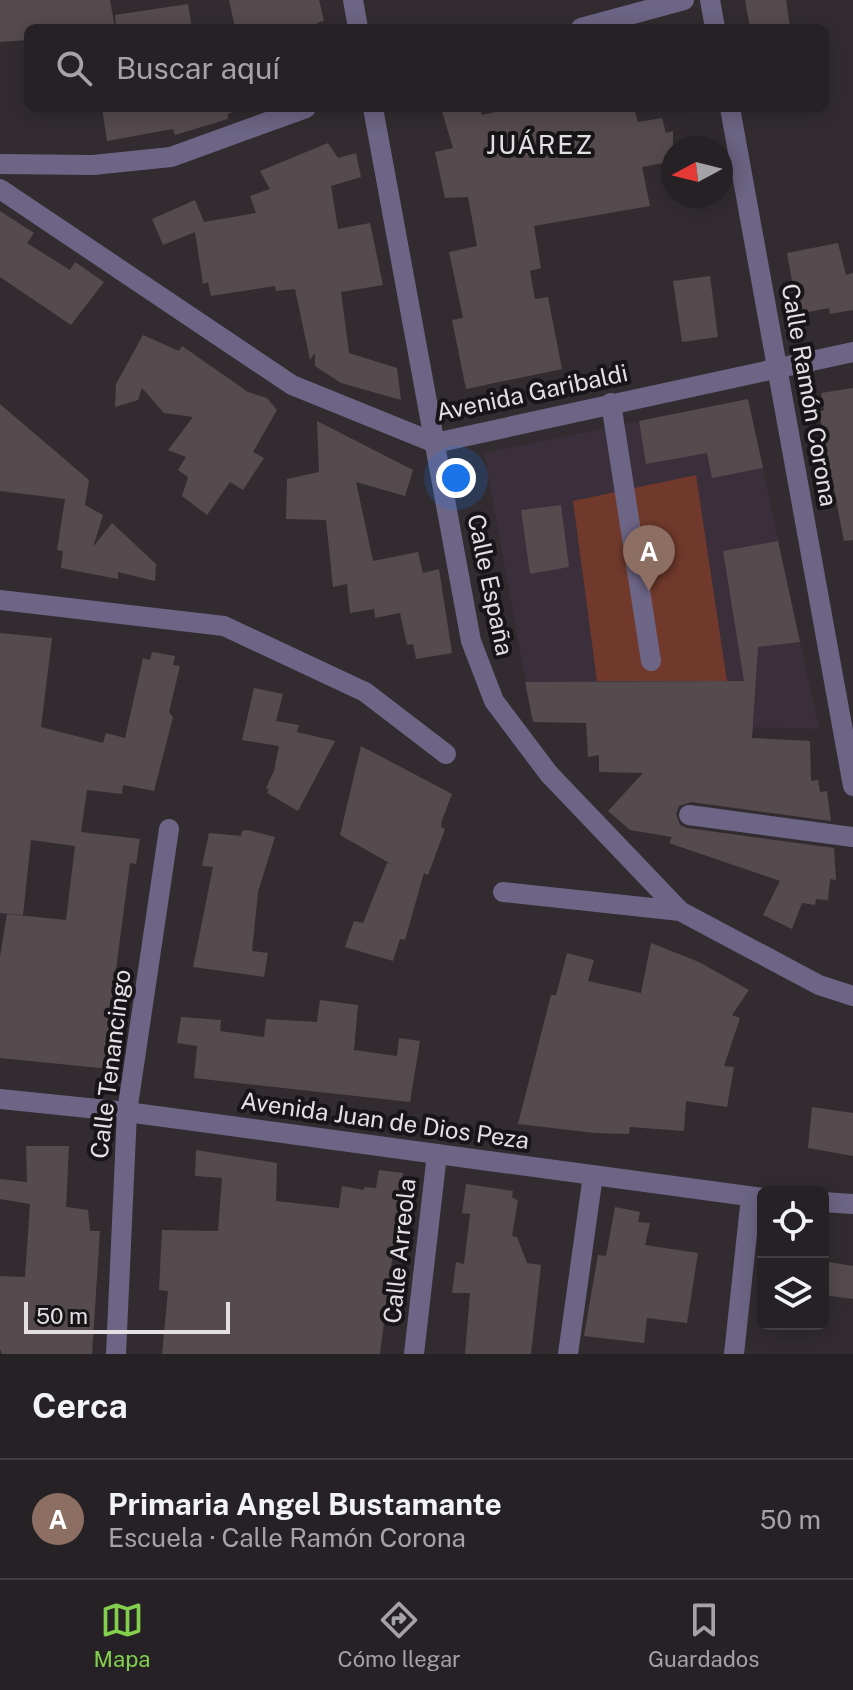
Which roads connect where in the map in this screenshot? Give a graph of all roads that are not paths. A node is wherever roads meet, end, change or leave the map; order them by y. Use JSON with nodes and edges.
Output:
{"nodes":[{"id":1,"x":353,"y":0,"type":"edge"},
{"id":2,"x":684,"y":0,"type":"edge"},
{"id":3,"x":710,"y":0,"type":"edge"},
{"id":4,"x":357,"y":24,"type":"edge"},
{"id":5,"x":596,"y":24,"type":"edge"},
{"id":6,"x":714,"y":24,"type":"edge"},
{"id":7,"x":295,"y":112,"type":"edge"},
{"id":8,"x":374,"y":112,"type":"edge"},
{"id":9,"x":731,"y":112,"type":"edge"},
{"id":10,"x":0,"y":164,"type":"edge"},
{"id":11,"x":0,"y":189,"type":"edge"},
{"id":12,"x":853,"y":352,"type":"edge"},
{"id":13,"x":778,"y":368,"type":"junction"},
{"id":14,"x":611,"y":403,"type":"junction"},
{"id":15,"x":435,"y":443,"type":"junction"},
{"id":16,"x":0,"y":600,"type":"edge"},
{"id":17,"x":651,"y":661,"type":"dead end"},
{"id":18,"x":446,"y":754,"type":"dead end"},
{"id":19,"x":853,"y":786,"type":"edge"},
{"id":20,"x":689,"y":815,"type":"dead end"},
{"id":21,"x":169,"y":829,"type":"dead end"},
{"id":22,"x":853,"y":837,"type":"edge"},
{"id":23,"x":503,"y":892,"type":"dead end"},
{"id":24,"x":680,"y":911,"type":"junction"},
{"id":25,"x":853,"y":996,"type":"edge"},
{"id":26,"x":0,"y":1099,"type":"edge"},
{"id":27,"x":127,"y":1112,"type":"junction"},
{"id":28,"x":437,"y":1154,"type":"junction"},
{"id":29,"x":593,"y":1175,"type":"junction"},
{"id":30,"x":757,"y":1198,"type":"edge"},
{"id":31,"x":829,"y":1202,"type":"edge"},
{"id":32,"x":853,"y":1204,"type":"edge"},
{"id":33,"x":116,"y":1354,"type":"edge"},
{"id":34,"x":414,"y":1354,"type":"edge"},
{"id":35,"x":568,"y":1354,"type":"edge"},
{"id":36,"x":734,"y":1354,"type":"edge"}],
"edges":[{"from":1,"to":4,"type":"street"},
{"from":2,"to":5,"type":"street"},
{"from":3,"to":6,"type":"street"},
{"from":7,"to":10,"type":"street"},
{"from":8,"to":15,"type":"street","name":"Calle España"},
{"from":9,"to":13,"type":"street","name":"Calle Ramón Corona"},
{"from":11,"to":15,"type":"street","name":"Avenida Garibaldi"},
{"from":12,"to":13,"type":"street","name":"Avenida Garibaldi"},
{"from":13,"to":14,"type":"street","name":"Avenida Garibaldi"},
{"from":13,"to":19,"type":"street","name":"Calle Ramón Corona"},
{"from":14,"to":15,"type":"street","name":"Avenida Garibaldi"},
{"from":14,"to":17,"type":"street"},
{"from":15,"to":24,"type":"street","name":"Calle España"},
{"from":16,"to":18,"type":"street"},
{"from":20,"to":22,"type":"street"},
{"from":21,"to":27,"type":"street","name":"Calle Tenancingo"},
{"from":23,"to":24,"type":"street"},
{"from":24,"to":25,"type":"street"},
{"from":26,"to":27,"type":"street","name":"Avenida Juan de Dios Peza"},
{"from":27,"to":28,"type":"street","name":"Avenida Juan de Dios Peza"},
{"from":27,"to":33,"type":"street","name":"Calle Tenancingo"},
{"from":28,"to":29,"type":"street","name":"Avenida Juan de Dios Peza"},
{"from":28,"to":34,"type":"street","name":"Calle Arreola"},
{"from":29,"to":30,"type":"street","name":"Avenida Juan de Dios Peza"},
{"from":29,"to":35,"type":"street"},
{"from":30,"to":36,"type":"street"},
{"from":31,"to":32,"type":"street"}]}
